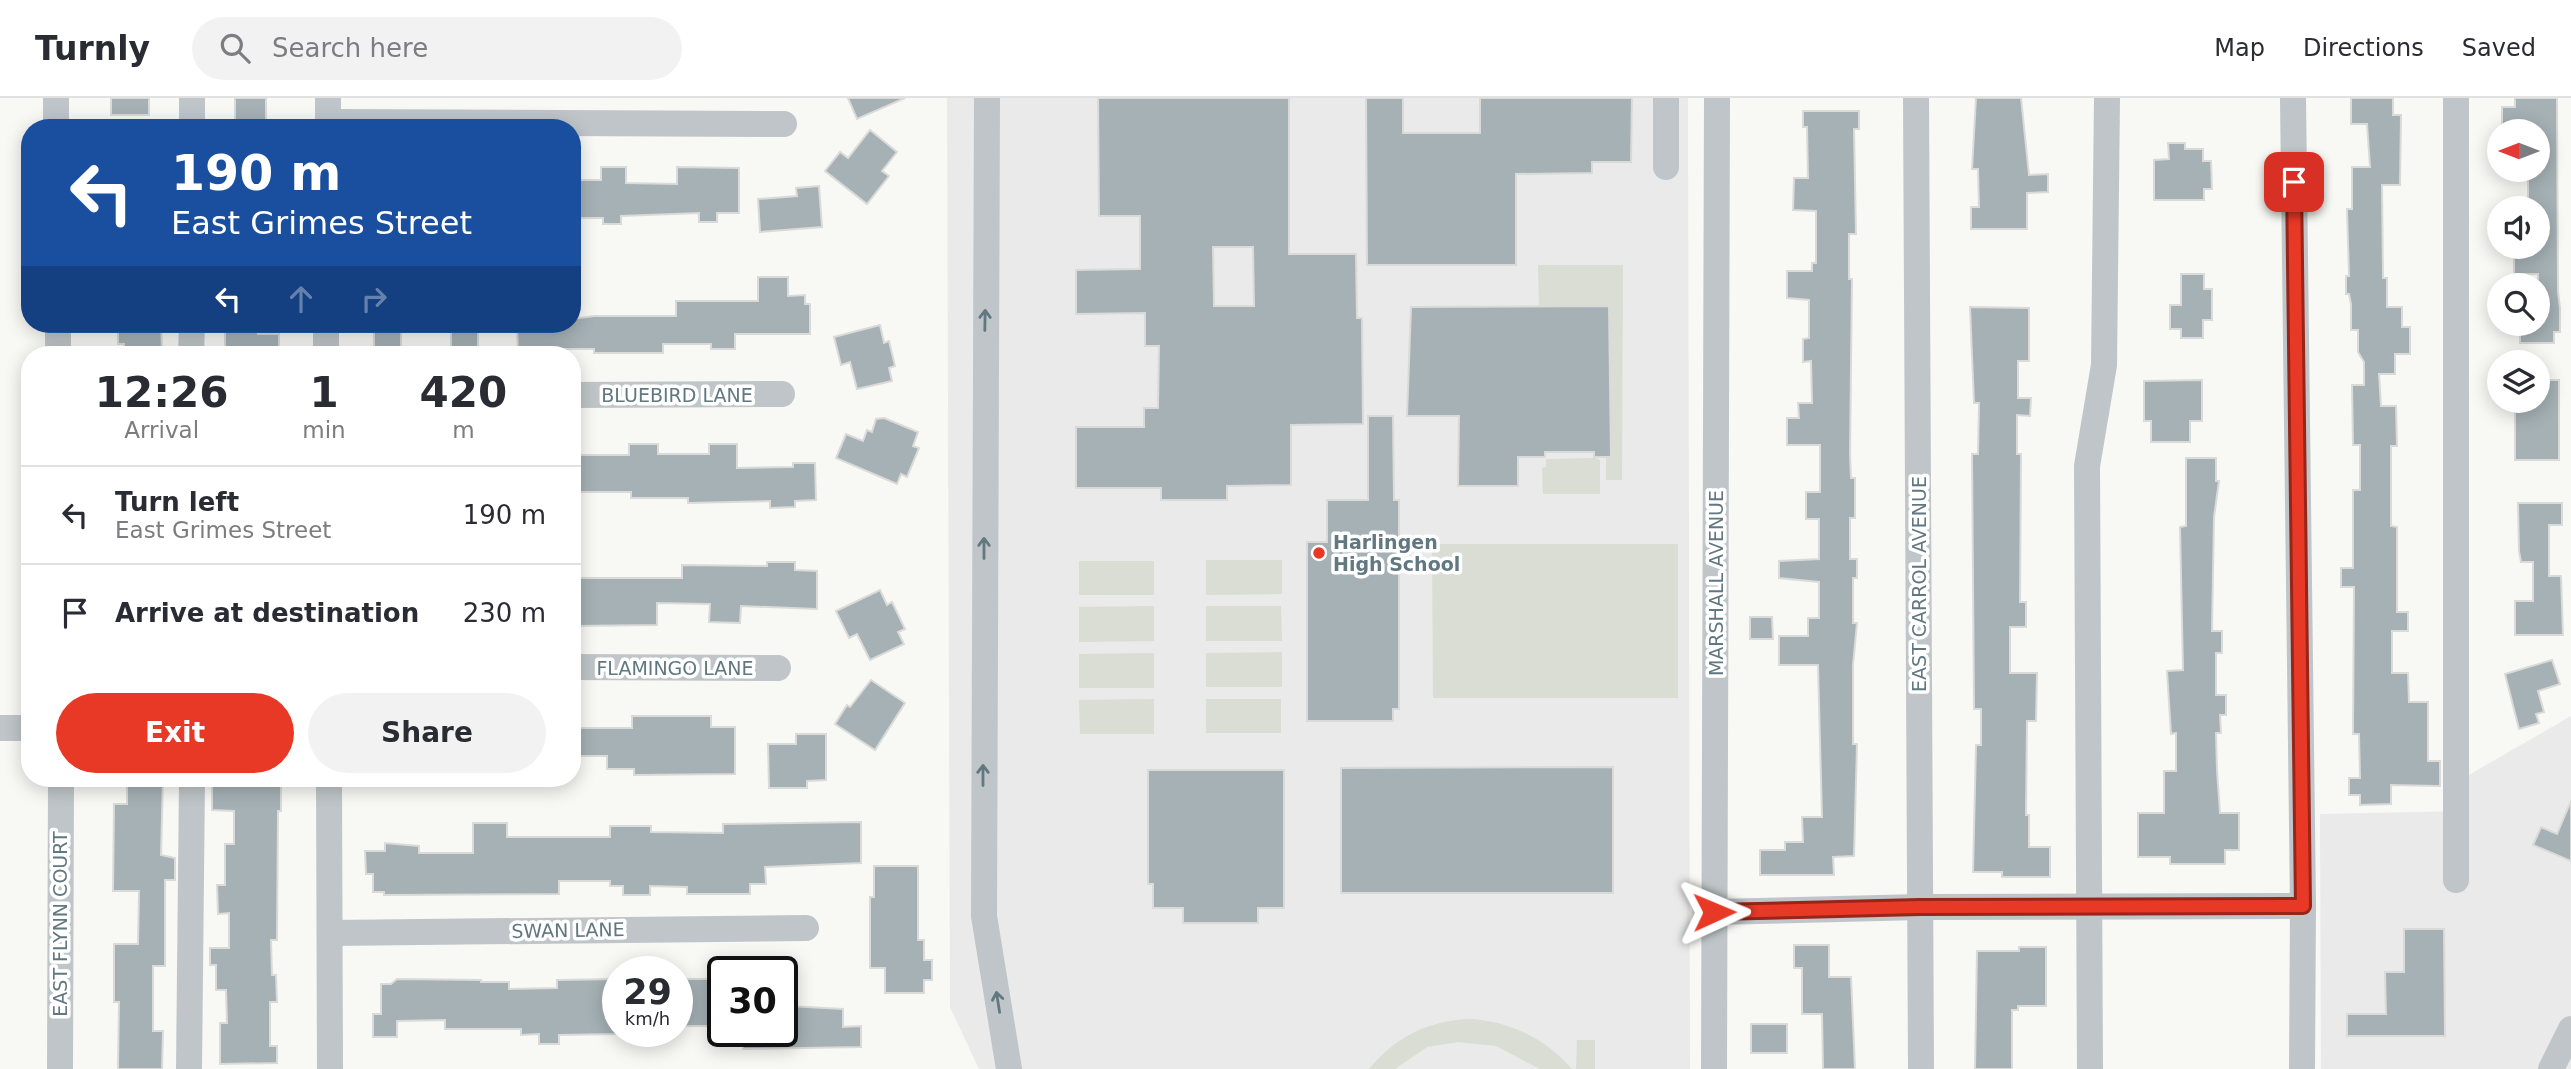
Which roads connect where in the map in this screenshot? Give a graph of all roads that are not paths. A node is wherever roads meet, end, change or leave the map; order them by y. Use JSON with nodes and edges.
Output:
{"nodes":[{"id":1,"x":56,"y":98,"type":"edge"},
{"id":2,"x":192,"y":98,"type":"edge"},
{"id":3,"x":987,"y":98,"type":"edge"},
{"id":4,"x":1666,"y":98,"type":"edge"},
{"id":5,"x":1717,"y":98,"type":"edge"},
{"id":6,"x":1916,"y":98,"type":"edge"},
{"id":7,"x":2107,"y":98,"type":"edge"},
{"id":8,"x":2293,"y":98,"type":"edge"},
{"id":9,"x":2456,"y":98,"type":"edge"},
{"id":10,"x":328,"y":116,"type":"edge"},
{"id":11,"x":56,"y":119,"type":"edge"},
{"id":12,"x":192,"y":119,"type":"edge"},
{"id":13,"x":499,"y":119,"type":"edge"},
{"id":14,"x":581,"y":120,"type":"edge"},
{"id":15,"x":783,"y":124,"type":"dead end"},
{"id":16,"x":1666,"y":167,"type":"dead end"},
{"id":17,"x":782,"y":394,"type":"dead end"},
{"id":18,"x":581,"y":395,"type":"edge"},
{"id":19,"x":581,"y":667,"type":"edge"},
{"id":20,"x":778,"y":668,"type":"dead end"},
{"id":21,"x":0,"y":728,"type":"edge"},
{"id":22,"x":21,"y":728,"type":"edge"},
{"id":23,"x":61,"y":787,"type":"edge"},
{"id":24,"x":192,"y":787,"type":"edge"},
{"id":25,"x":329,"y":787,"type":"edge"},
{"id":26,"x":2456,"y":880,"type":"dead end"},
{"id":27,"x":2303,"y":906,"type":"junction"},
{"id":28,"x":1920,"y":907,"type":"junction"},
{"id":29,"x":2090,"y":907,"type":"junction"},
{"id":30,"x":1714,"y":912,"type":"junction"},
{"id":31,"x":806,"y":928,"type":"dead end"},
{"id":32,"x":330,"y":933,"type":"junction"},
{"id":33,"x":2570,"y":1033,"type":"edge"},
{"id":34,"x":60,"y":1069,"type":"edge"},
{"id":35,"x":189,"y":1069,"type":"edge"},
{"id":36,"x":330,"y":1069,"type":"edge"},
{"id":37,"x":1009,"y":1069,"type":"edge"},
{"id":38,"x":1714,"y":1069,"type":"edge"},
{"id":39,"x":1922,"y":1069,"type":"edge"},
{"id":40,"x":2090,"y":1069,"type":"edge"},
{"id":41,"x":2302,"y":1069,"type":"edge"},
{"id":42,"x":2551,"y":1069,"type":"edge"}],
"edges":[{"from":1,"to":11,"type":"street"},
{"from":2,"to":12,"type":"street"},
{"from":37,"to":3,"type":"street","one_way":true},
{"from":4,"to":16,"type":"street"},
{"from":5,"to":30,"type":"street","name":"MARSHALL AVENUE"},
{"from":6,"to":28,"type":"street","name":"EAST CARROL AVENUE"},
{"from":7,"to":29,"type":"street"},
{"from":8,"to":27,"type":"street"},
{"from":9,"to":26,"type":"street"},
{"from":10,"to":13,"type":"street"},
{"from":14,"to":15,"type":"street"},
{"from":17,"to":18,"type":"street","name":"BLUEBIRD LANE"},
{"from":19,"to":20,"type":"street","name":"FLAMINGO LANE"},
{"from":21,"to":22,"type":"street"},
{"from":23,"to":34,"type":"street","name":"EAST FLYNN COURT"},
{"from":24,"to":35,"type":"street"},
{"from":25,"to":32,"type":"street"},
{"from":27,"to":29,"type":"street"},
{"from":27,"to":41,"type":"street"},
{"from":28,"to":29,"type":"street"},
{"from":28,"to":30,"type":"street"},
{"from":28,"to":39,"type":"street","name":"EAST CARROL AVENUE"},
{"from":29,"to":40,"type":"street"},
{"from":30,"to":38,"type":"street","name":"MARSHALL AVENUE"},
{"from":31,"to":32,"type":"street","name":"SWAN LANE"},
{"from":32,"to":36,"type":"street"},
{"from":33,"to":42,"type":"street"}]}
